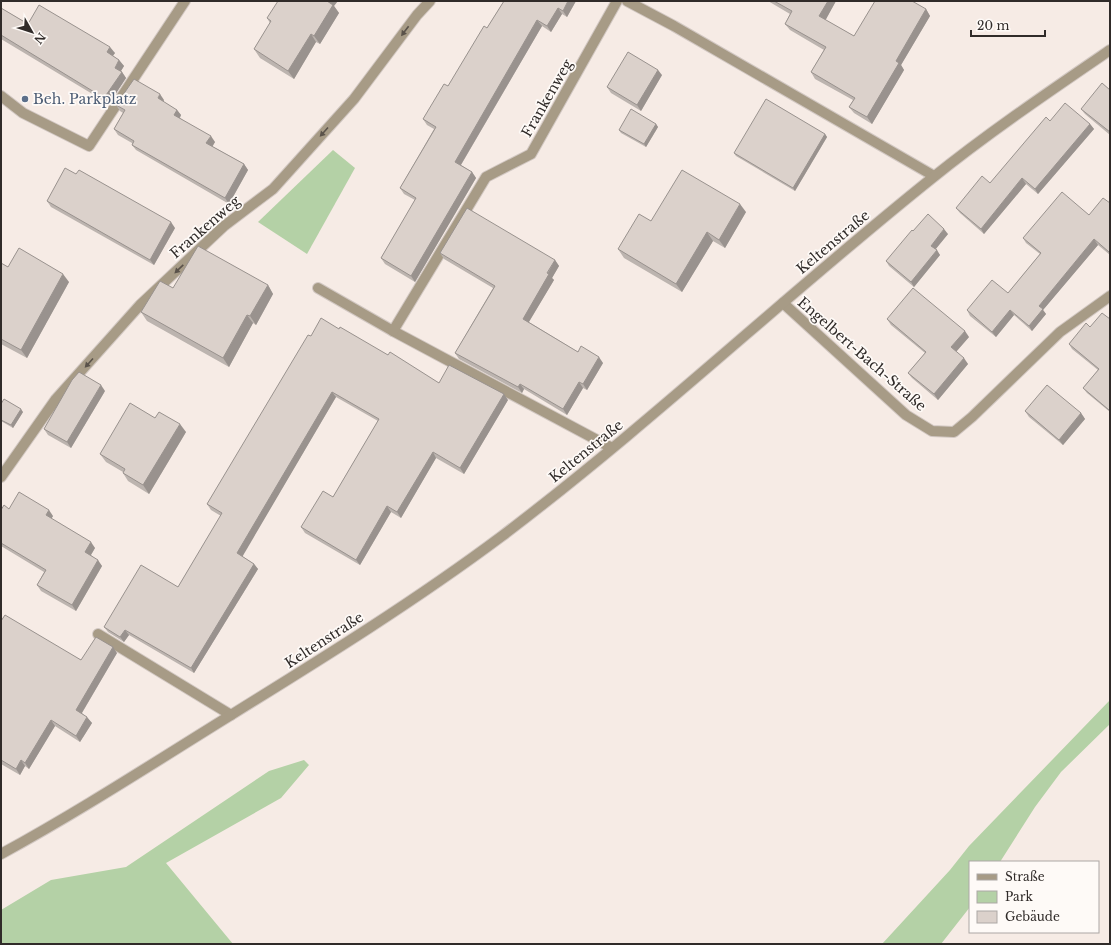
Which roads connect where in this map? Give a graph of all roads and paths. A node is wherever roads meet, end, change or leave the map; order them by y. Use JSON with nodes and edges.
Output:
{"nodes":[{"id":1,"x":185,"y":1,"type":"edge"},
{"id":2,"x":430,"y":1,"type":"edge"},
{"id":3,"x":618,"y":1,"type":"edge"},
{"id":4,"x":627,"y":1,"type":"edge"},
{"id":5,"x":1110,"y":50,"type":"edge"},
{"id":6,"x":1,"y":96,"type":"edge"},
{"id":7,"x":934,"y":176,"type":"junction"},
{"id":8,"x":318,"y":288,"type":"dead end"},
{"id":9,"x":1110,"y":296,"type":"edge"},
{"id":10,"x":783,"y":303,"type":"junction"},
{"id":11,"x":393,"y":331,"type":"junction"},
{"id":12,"x":612,"y":448,"type":"junction"},
{"id":13,"x":1,"y":477,"type":"edge"},
{"id":14,"x":98,"y":634,"type":"dead end"},
{"id":15,"x":231,"y":715,"type":"junction"},
{"id":16,"x":1,"y":854,"type":"edge"}],
"edges":[{"from":1,"to":6,"type":"street"},
{"from":2,"to":13,"type":"street","name":"Frankenweg","one_way":true},
{"from":3,"to":11,"type":"street","name":"Frankenweg"},
{"from":4,"to":7,"type":"street"},
{"from":5,"to":7,"type":"street","name":"Keltenstraße"},
{"from":7,"to":10,"type":"street","name":"Keltenstraße"},
{"from":8,"to":11,"type":"street"},
{"from":9,"to":10,"type":"street","name":"Engelbert-Bach-Straße"},
{"from":10,"to":12,"type":"street","name":"Keltenstraße"},
{"from":11,"to":12,"type":"street"},
{"from":12,"to":15,"type":"street","name":"Keltenstraße"},
{"from":14,"to":15,"type":"street"},
{"from":15,"to":16,"type":"street","name":"Keltenstraße"}]}
